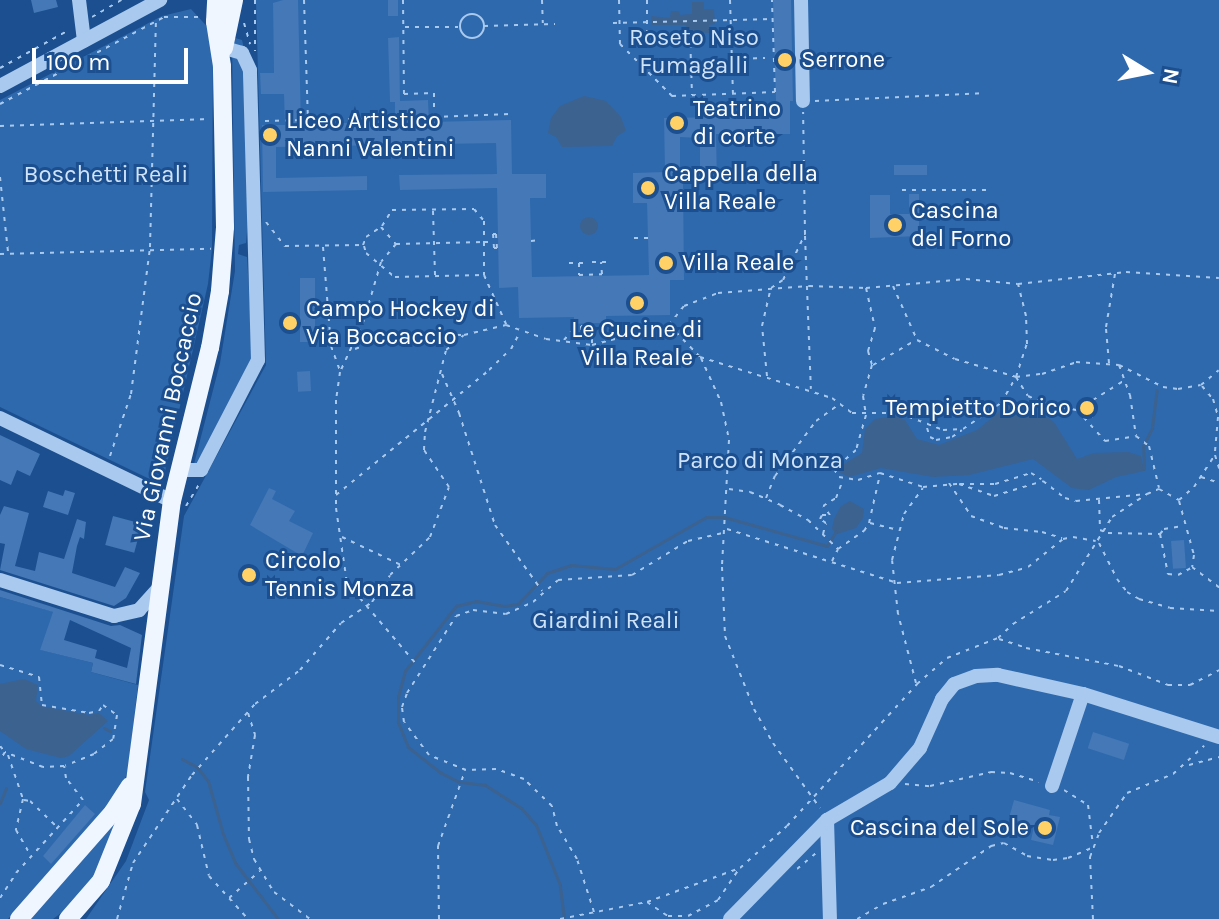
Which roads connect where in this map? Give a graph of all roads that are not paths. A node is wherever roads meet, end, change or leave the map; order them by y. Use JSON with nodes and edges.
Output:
{"nodes":[{"id":1,"x":79,"y":0,"type":"edge"},
{"id":2,"x":160,"y":0,"type":"edge"},
{"id":3,"x":202,"y":0,"type":"edge"},
{"id":4,"x":216,"y":0,"type":"edge"},
{"id":5,"x":801,"y":0,"type":"edge"},
{"id":6,"x":225,"y":11,"type":"edge"},
{"id":7,"x":84,"y":41,"type":"junction"},
{"id":8,"x":223,"y":57,"type":"junction"},
{"id":9,"x":0,"y":86,"type":"edge"},
{"id":10,"x":803,"y":101,"type":"road end"},
{"id":11,"x":0,"y":418,"type":"edge"},
{"id":12,"x":179,"y":470,"type":"junction"},
{"id":13,"x":179,"y":504,"type":"junction"},
{"id":14,"x":0,"y":580,"type":"edge"},
{"id":15,"x":159,"y":588,"type":"junction"},
{"id":16,"x":1083,"y":694,"type":"junction"},
{"id":17,"x":1215,"y":736,"type":"edge"},
{"id":18,"x":136,"y":776,"type":"junction"},
{"id":19,"x":1052,"y":786,"type":"road end"},
{"id":20,"x":824,"y":816,"type":"junction"},
{"id":21,"x":19,"y":919,"type":"edge"},
{"id":22,"x":68,"y":919,"type":"edge"},
{"id":23,"x":730,"y":919,"type":"edge"},
{"id":24,"x":830,"y":919,"type":"edge"}],
"edges":[{"from":1,"to":7,"type":"street"},
{"from":2,"to":7,"type":"street"},
{"from":3,"to":6,"type":"street"},
{"from":4,"to":6,"type":"main road","name":"Via Giovanni Boccaccio"},
{"from":5,"to":10,"type":"street"},
{"from":6,"to":8,"type":"main road","name":"Via Giovanni Boccaccio"},
{"from":7,"to":9,"type":"street"},
{"from":8,"to":12,"type":"main road","name":"Via Giovanni Boccaccio"},
{"from":8,"to":12,"type":"street"},
{"from":11,"to":13,"type":"street"},
{"from":12,"to":13,"type":"main road","name":"Via Giovanni Boccaccio"},
{"from":13,"to":15,"type":"main road","name":"Via Giovanni Boccaccio"},
{"from":14,"to":15,"type":"street"},
{"from":15,"to":18,"type":"main road","name":"Via Giovanni Boccaccio"},
{"from":16,"to":17,"type":"street"},
{"from":16,"to":19,"type":"street"},
{"from":16,"to":20,"type":"street"},
{"from":18,"to":21,"type":"main road","name":"Via Giovanni Boccaccio"},
{"from":18,"to":22,"type":"main road","name":"Via Giovanni Boccaccio"},
{"from":20,"to":23,"type":"street"},
{"from":20,"to":24,"type":"street"}]}
